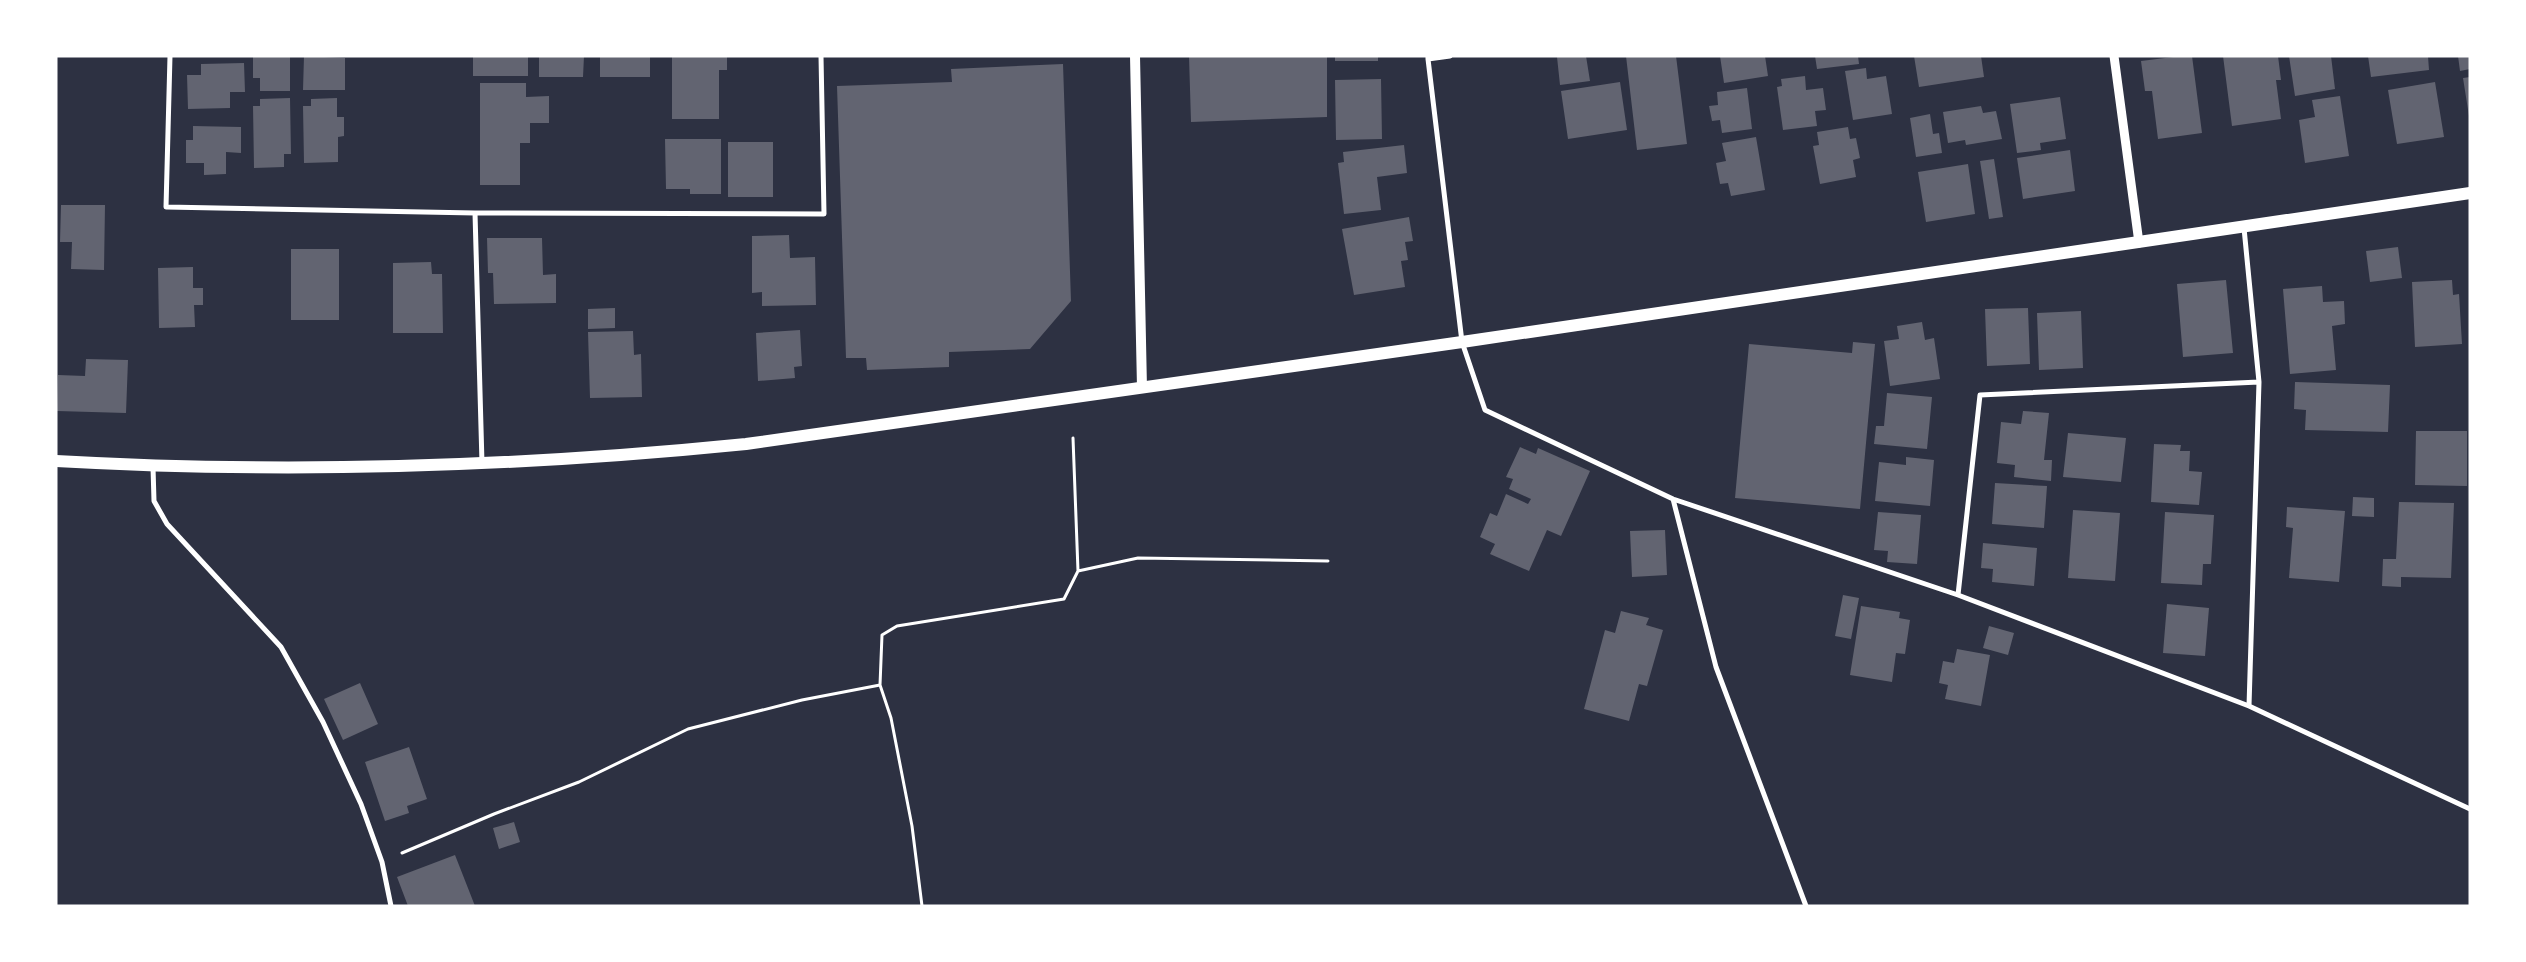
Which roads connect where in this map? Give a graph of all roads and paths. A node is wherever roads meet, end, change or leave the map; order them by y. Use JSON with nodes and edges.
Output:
{"nodes":[{"id":1,"x":170,"y":56,"type":"edge"},
{"id":2,"x":821,"y":56,"type":"edge"},
{"id":3,"x":1136,"y":56,"type":"edge"},
{"id":4,"x":1450,"y":56,"type":"edge"},
{"id":5,"x":2114,"y":56,"type":"edge"},
{"id":6,"x":1428,"y":58,"type":"edge"},
{"id":7,"x":2470,"y":193,"type":"edge"},
{"id":8,"x":475,"y":213,"type":"junction"},
{"id":9,"x":2244,"y":228,"type":"junction"},
{"id":10,"x":2139,"y":243,"type":"junction"},
{"id":11,"x":1462,"y":342,"type":"junction"},
{"id":12,"x":2259,"y":382,"type":"junction"},
{"id":13,"x":1142,"y":388,"type":"junction"},
{"id":14,"x":1073,"y":438,"type":"dead end"},
{"id":15,"x":56,"y":461,"type":"edge"},
{"id":16,"x":482,"y":463,"type":"junction"},
{"id":17,"x":153,"y":466,"type":"junction"},
{"id":18,"x":1673,"y":499,"type":"junction"},
{"id":19,"x":1328,"y":561,"type":"dead end"},
{"id":20,"x":1078,"y":571,"type":"junction"},
{"id":21,"x":1958,"y":595,"type":"junction"},
{"id":22,"x":880,"y":685,"type":"junction"},
{"id":23,"x":2249,"y":706,"type":"junction"},
{"id":24,"x":2470,"y":809,"type":"edge"},
{"id":25,"x":382,"y":862,"type":"junction"},
{"id":26,"x":391,"y":906,"type":"edge"},
{"id":27,"x":922,"y":906,"type":"edge"},
{"id":28,"x":1806,"y":906,"type":"edge"}],
"edges":[{"from":1,"to":8,"type":"street"},
{"from":2,"to":8,"type":"street"},
{"from":3,"to":13,"type":"main road"},
{"from":4,"to":6,"type":"street"},
{"from":5,"to":10,"type":"street"},
{"from":6,"to":11,"type":"street"},
{"from":7,"to":9,"type":"main road"},
{"from":8,"to":16,"type":"street"},
{"from":9,"to":10,"type":"main road"},
{"from":9,"to":12,"type":"street"},
{"from":10,"to":11,"type":"main road"},
{"from":11,"to":13,"type":"main road"},
{"from":11,"to":18,"type":"street"},
{"from":12,"to":21,"type":"street"},
{"from":12,"to":23,"type":"street"},
{"from":13,"to":16,"type":"main road"},
{"from":14,"to":20,"type":"path"},
{"from":15,"to":17,"type":"main road"},
{"from":16,"to":17,"type":"main road"},
{"from":17,"to":25,"type":"street"},
{"from":18,"to":21,"type":"street"},
{"from":18,"to":28,"type":"street"},
{"from":19,"to":20,"type":"path"},
{"from":20,"to":22,"type":"path"},
{"from":21,"to":23,"type":"street"},
{"from":22,"to":25,"type":"path"},
{"from":22,"to":27,"type":"path"},
{"from":23,"to":24,"type":"street"},
{"from":25,"to":26,"type":"street"}]}
